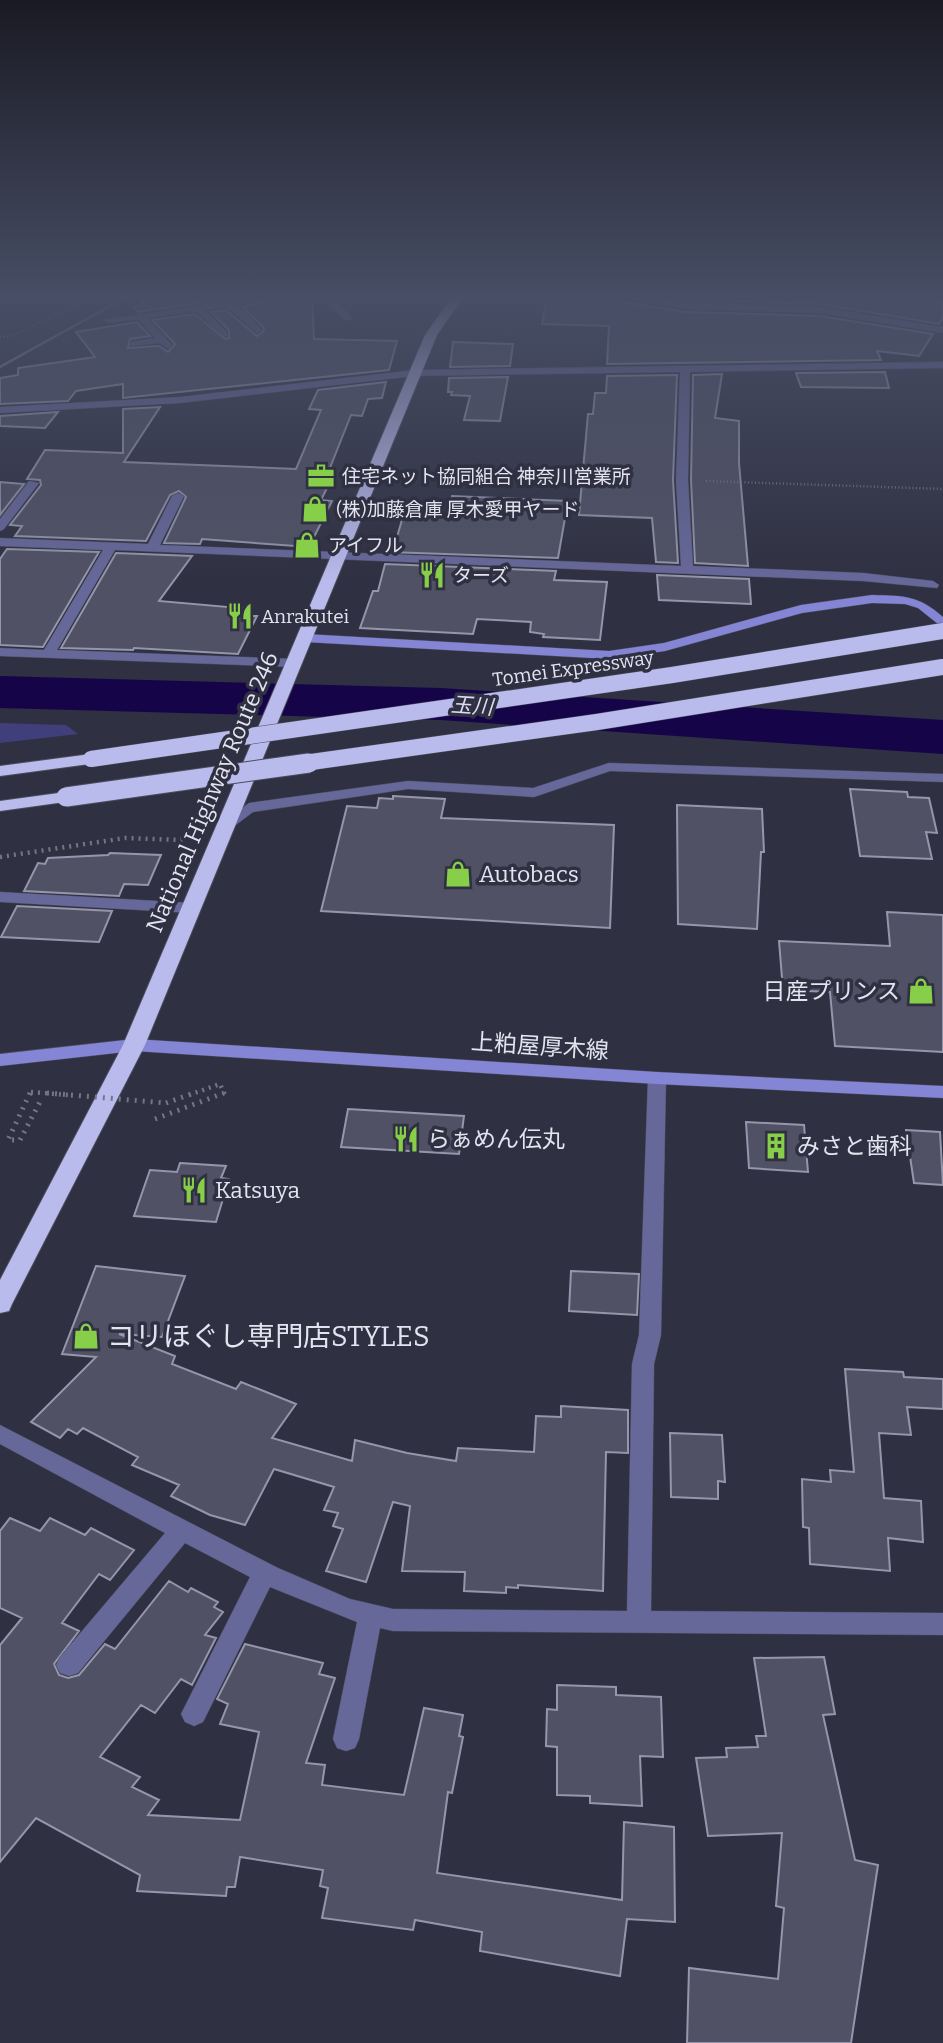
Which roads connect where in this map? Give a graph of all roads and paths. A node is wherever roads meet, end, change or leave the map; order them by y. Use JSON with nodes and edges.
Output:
{"nodes":[{"id":1,"x":255,"y":391,"type":"edge"},
{"id":2,"x":406,"y":391,"type":"edge"},
{"id":3,"x":684,"y":391,"type":"edge"},
{"id":4,"x":0,"y":410,"type":"edge"},
{"id":5,"x":682,"y":480,"type":"junction"},
{"id":6,"x":33,"y":489,"type":"dead end"},
{"id":7,"x":943,"y":489,"type":"edge"},
{"id":8,"x":178,"y":496,"type":"dead end"},
{"id":9,"x":0,"y":527,"type":"edge"},
{"id":10,"x":0,"y":542,"type":"edge"},
{"id":11,"x":111,"y":546,"type":"junction"},
{"id":12,"x":152,"y":548,"type":"junction"},
{"id":13,"x":337,"y":556,"type":"junction"},
{"id":14,"x":687,"y":569,"type":"junction"},
{"id":15,"x":938,"y":583,"type":"edge"},
{"id":16,"x":906,"y":600,"type":"junction"},
{"id":17,"x":943,"y":624,"type":"edge"},
{"id":18,"x":943,"y":631,"type":"edge"},
{"id":19,"x":305,"y":638,"type":"junction"},
{"id":20,"x":0,"y":652,"type":"edge"},
{"id":21,"x":48,"y":654,"type":"junction"},
{"id":22,"x":294,"y":667,"type":"junction"},
{"id":23,"x":943,"y":667,"type":"edge"},
{"id":24,"x":0,"y":771,"type":"edge"},
{"id":25,"x":943,"y":778,"type":"edge"},
{"id":26,"x":0,"y":806,"type":"edge"},
{"id":27,"x":228,"y":824,"type":"junction"},
{"id":28,"x":0,"y":857,"type":"edge"},
{"id":29,"x":0,"y":897,"type":"edge"},
{"id":30,"x":192,"y":908,"type":"junction"},
{"id":31,"x":134,"y":1045,"type":"junction"},
{"id":32,"x":0,"y":1060,"type":"edge"},
{"id":33,"x":657,"y":1078,"type":"junction"},
{"id":34,"x":943,"y":1092,"type":"edge"},
{"id":35,"x":42,"y":1098,"type":"dead end"},
{"id":36,"x":155,"y":1119,"type":"dead end"},
{"id":37,"x":0,"y":1304,"type":"edge"},
{"id":38,"x":0,"y":1434,"type":"edge"},
{"id":39,"x":181,"y":1531,"type":"junction"},
{"id":40,"x":265,"y":1572,"type":"junction"},
{"id":41,"x":370,"y":1616,"type":"junction"},
{"id":42,"x":639,"y":1623,"type":"junction"},
{"id":43,"x":943,"y":1624,"type":"edge"},
{"id":44,"x":69,"y":1665,"type":"dead end"},
{"id":45,"x":194,"y":1714,"type":"dead end"},
{"id":46,"x":346,"y":1739,"type":"dead end"}],
"edges":[{"from":1,"to":4,"type":"street"},
{"from":2,"to":13,"type":"highway","name":"National Highway Route 246"},
{"from":3,"to":5,"type":"street"},
{"from":5,"to":7,"type":"path"},
{"from":5,"to":14,"type":"street"},
{"from":6,"to":9,"type":"street"},
{"from":8,"to":12,"type":"street"},
{"from":10,"to":11,"type":"street"},
{"from":11,"to":12,"type":"street"},
{"from":11,"to":21,"type":"street"},
{"from":12,"to":13,"type":"street"},
{"from":13,"to":14,"type":"street"},
{"from":13,"to":19,"type":"highway","name":"National Highway Route 246"},
{"from":14,"to":15,"type":"street"},
{"from":15,"to":16,"type":"street"},
{"from":16,"to":17,"type":"street"},
{"from":16,"to":19,"type":"street"},
{"from":18,"to":24,"type":"highway","name":"Tomei Expressway","bridge":true},
{"from":19,"to":22,"type":"highway","name":"National Highway Route 246"},
{"from":20,"to":21,"type":"street"},
{"from":21,"to":22,"type":"street"},
{"from":22,"to":27,"type":"highway","name":"National Highway Route 246"},
{"from":23,"to":26,"type":"highway","bridge":true},
{"from":25,"to":27,"type":"street"},
{"from":27,"to":28,"type":"path"},
{"from":27,"to":30,"type":"highway","name":"National Highway Route 246"},
{"from":29,"to":30,"type":"street"},
{"from":30,"to":31,"type":"highway","name":"National Highway Route 246"},
{"from":31,"to":32,"type":"street","name":"上粕屋厚木線"},
{"from":31,"to":33,"type":"street","name":"上粕屋厚木線"},
{"from":31,"to":37,"type":"highway","name":"National Highway Route 246"},
{"from":33,"to":34,"type":"street","name":"上粕屋厚木線"},
{"from":33,"to":42,"type":"street"},
{"from":35,"to":36,"type":"path","bridge":true},
{"from":38,"to":39,"type":"street"},
{"from":39,"to":40,"type":"street"},
{"from":39,"to":44,"type":"street"},
{"from":40,"to":41,"type":"street"},
{"from":40,"to":45,"type":"street"},
{"from":41,"to":42,"type":"street"},
{"from":41,"to":46,"type":"street"},
{"from":42,"to":43,"type":"street"}]}
